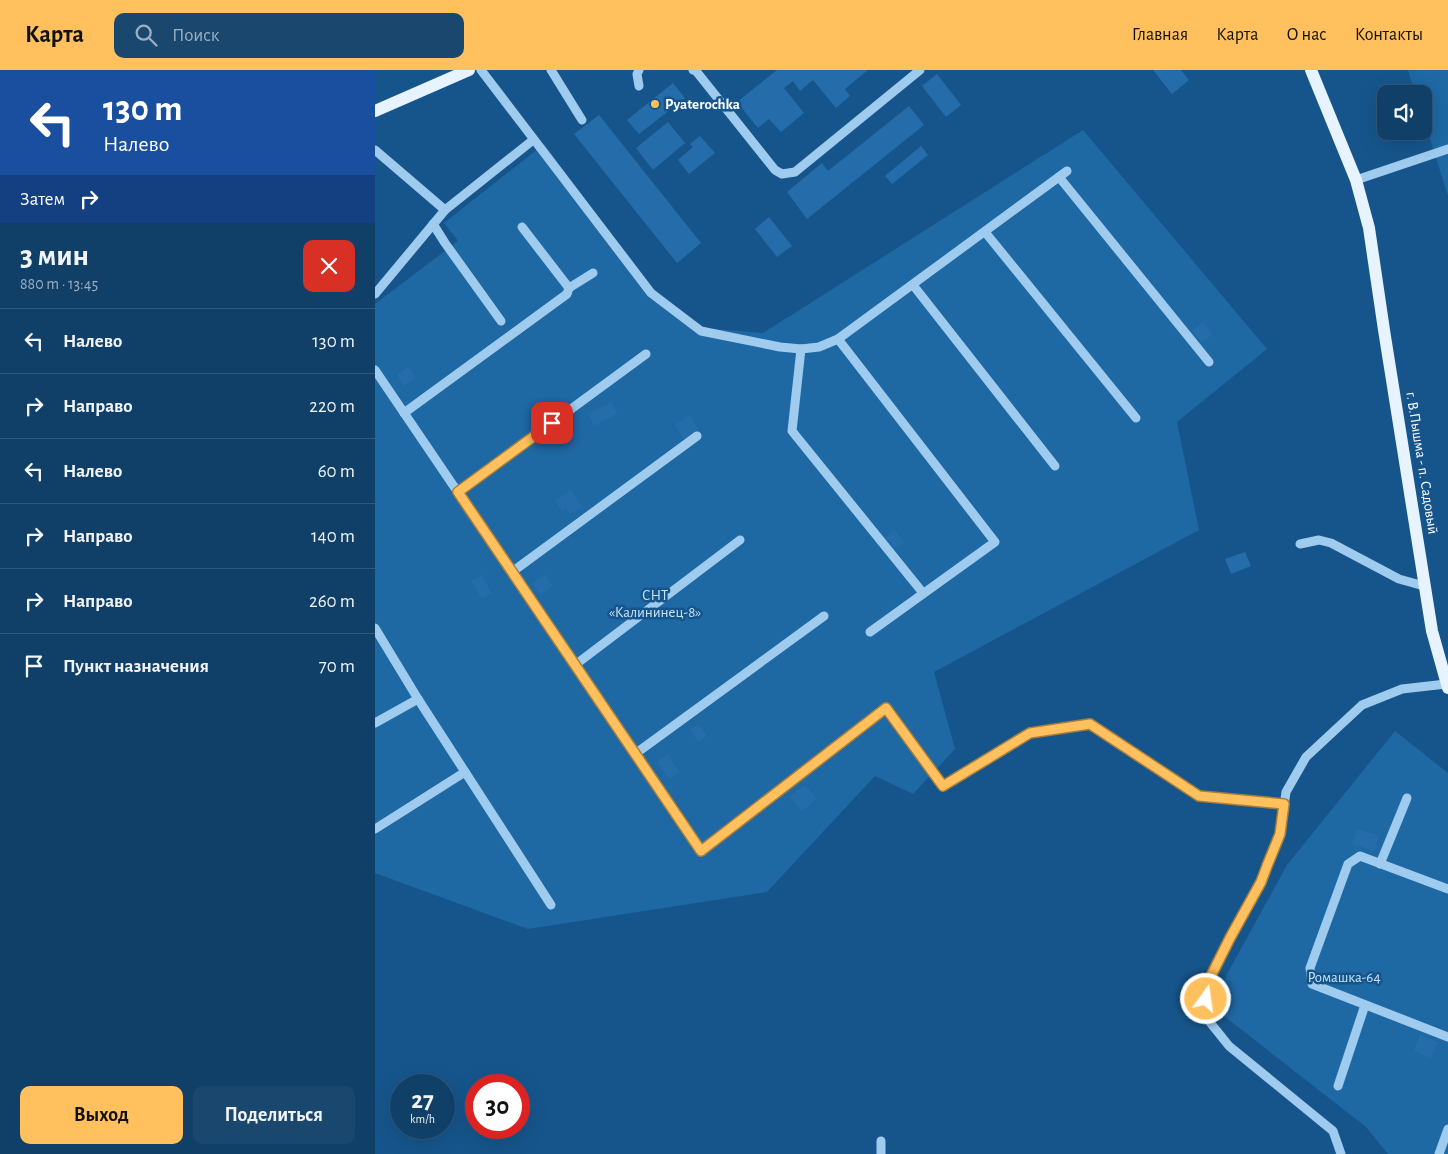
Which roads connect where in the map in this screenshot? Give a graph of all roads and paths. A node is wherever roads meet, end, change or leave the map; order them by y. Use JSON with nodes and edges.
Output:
{"nodes":[{"id":1,"x":469,"y":70,"type":"edge"},
{"id":2,"x":481,"y":70,"type":"edge"},
{"id":3,"x":551,"y":70,"type":"edge"},
{"id":4,"x":639,"y":70,"type":"edge"},
{"id":5,"x":695,"y":70,"type":"edge"},
{"id":6,"x":921,"y":70,"type":"edge"},
{"id":7,"x":1311,"y":70,"type":"edge"},
{"id":8,"x":639,"y":86,"type":"dead end"},
{"id":9,"x":375,"y":111,"type":"edge"},
{"id":10,"x":582,"y":120,"type":"dead end"},
{"id":11,"x":533,"y":140,"type":"junction"},
{"id":12,"x":375,"y":150,"type":"edge"},
{"id":13,"x":1448,"y":150,"type":"edge"},
{"id":14,"x":1067,"y":171,"type":"dead end"},
{"id":15,"x":1059,"y":177,"type":"junction"},
{"id":16,"x":1357,"y":180,"type":"junction"},
{"id":17,"x":445,"y":210,"type":"junction"},
{"id":18,"x":433,"y":224,"type":"junction"},
{"id":19,"x":522,"y":227,"type":"dead end"},
{"id":20,"x":985,"y":232,"type":"junction"},
{"id":21,"x":593,"y":273,"type":"dead end"},
{"id":22,"x":913,"y":286,"type":"junction"},
{"id":23,"x":569,"y":288,"type":"junction"},
{"id":24,"x":375,"y":294,"type":"edge"},
{"id":25,"x":501,"y":321,"type":"dead end"},
{"id":26,"x":838,"y":339,"type":"junction"},
{"id":27,"x":801,"y":349,"type":"junction"},
{"id":28,"x":646,"y":354,"type":"dead end"},
{"id":29,"x":1209,"y":362,"type":"dead end"},
{"id":30,"x":375,"y":370,"type":"edge"},
{"id":31,"x":404,"y":413,"type":"junction"},
{"id":32,"x":1136,"y":418,"type":"dead end"},
{"id":33,"x":697,"y":436,"type":"dead end"},
{"id":34,"x":1055,"y":466,"type":"dead end"},
{"id":35,"x":458,"y":492,"type":"junction"},
{"id":36,"x":740,"y":540,"type":"dead end"},
{"id":37,"x":1300,"y":544,"type":"dead end"},
{"id":38,"x":512,"y":572,"type":"junction"},
{"id":39,"x":1424,"y":586,"type":"junction"},
{"id":40,"x":923,"y":593,"type":"junction"},
{"id":41,"x":824,"y":616,"type":"dead end"},
{"id":42,"x":375,"y":628,"type":"edge"},
{"id":43,"x":870,"y":632,"type":"dead end"},
{"id":44,"x":575,"y":665,"type":"junction"},
{"id":45,"x":1447,"y":686,"type":"edge"},
{"id":46,"x":418,"y":699,"type":"junction"},
{"id":47,"x":375,"y":723,"type":"edge"},
{"id":48,"x":635,"y":754,"type":"junction"},
{"id":49,"x":465,"y":772,"type":"junction"},
{"id":50,"x":1407,"y":798,"type":"dead end"},
{"id":51,"x":1284,"y":804,"type":"junction"},
{"id":52,"x":375,"y":830,"type":"edge"},
{"id":53,"x":1380,"y":864,"type":"junction"},
{"id":54,"x":1448,"y":889,"type":"edge"},
{"id":55,"x":551,"y":905,"type":"dead end"},
{"id":56,"x":1365,"y":1006,"type":"junction"},
{"id":57,"x":1448,"y":1037,"type":"edge"},
{"id":58,"x":1337,"y":1086,"type":"dead end"},
{"id":59,"x":1448,"y":1129,"type":"edge"},
{"id":60,"x":881,"y":1141,"type":"dead end"},
{"id":61,"x":881,"y":1154,"type":"edge"},
{"id":62,"x":1341,"y":1154,"type":"edge"},
{"id":63,"x":1439,"y":1154,"type":"edge"}],
"edges":[{"from":1,"to":9,"type":"main road"},
{"from":2,"to":11,"type":"street"},
{"from":3,"to":10,"type":"street"},
{"from":4,"to":8,"type":"street"},
{"from":5,"to":6,"type":"street"},
{"from":7,"to":16,"type":"main road","name":"г. В.Пышма - п. Садовый"},
{"from":11,"to":17,"type":"street"},
{"from":11,"to":27,"type":"street"},
{"from":12,"to":17,"type":"street"},
{"from":13,"to":16,"type":"street"},
{"from":14,"to":15,"type":"street"},
{"from":15,"to":20,"type":"street"},
{"from":15,"to":29,"type":"street"},
{"from":16,"to":39,"type":"main road","name":"г. В.Пышма - п. Садовый"},
{"from":17,"to":18,"type":"street"},
{"from":18,"to":24,"type":"street"},
{"from":18,"to":25,"type":"street"},
{"from":19,"to":23,"type":"street"},
{"from":20,"to":22,"type":"street"},
{"from":20,"to":32,"type":"street"},
{"from":21,"to":23,"type":"street"},
{"from":22,"to":26,"type":"street"},
{"from":22,"to":34,"type":"street"},
{"from":23,"to":31,"type":"street"},
{"from":26,"to":27,"type":"street"},
{"from":26,"to":40,"type":"street"},
{"from":27,"to":40,"type":"street"},
{"from":28,"to":35,"type":"street"},
{"from":30,"to":31,"type":"street"},
{"from":31,"to":35,"type":"street"},
{"from":33,"to":38,"type":"street"},
{"from":35,"to":38,"type":"street"},
{"from":36,"to":44,"type":"street"},
{"from":37,"to":39,"type":"street"},
{"from":38,"to":44,"type":"street"},
{"from":39,"to":45,"type":"main road","name":"г. В.Пышма - п. Садовый"},
{"from":40,"to":43,"type":"street"},
{"from":41,"to":48,"type":"street"},
{"from":42,"to":46,"type":"street"},
{"from":44,"to":48,"type":"street"},
{"from":45,"to":51,"type":"street"},
{"from":46,"to":47,"type":"street"},
{"from":46,"to":49,"type":"street"},
{"from":48,"to":51,"type":"street"},
{"from":49,"to":52,"type":"street"},
{"from":49,"to":55,"type":"street"},
{"from":50,"to":53,"type":"street"},
{"from":51,"to":62,"type":"street"},
{"from":53,"to":54,"type":"street"},
{"from":53,"to":56,"type":"street"},
{"from":56,"to":57,"type":"street"},
{"from":56,"to":58,"type":"street"},
{"from":59,"to":63,"type":"street"},
{"from":60,"to":61,"type":"street"}]}
